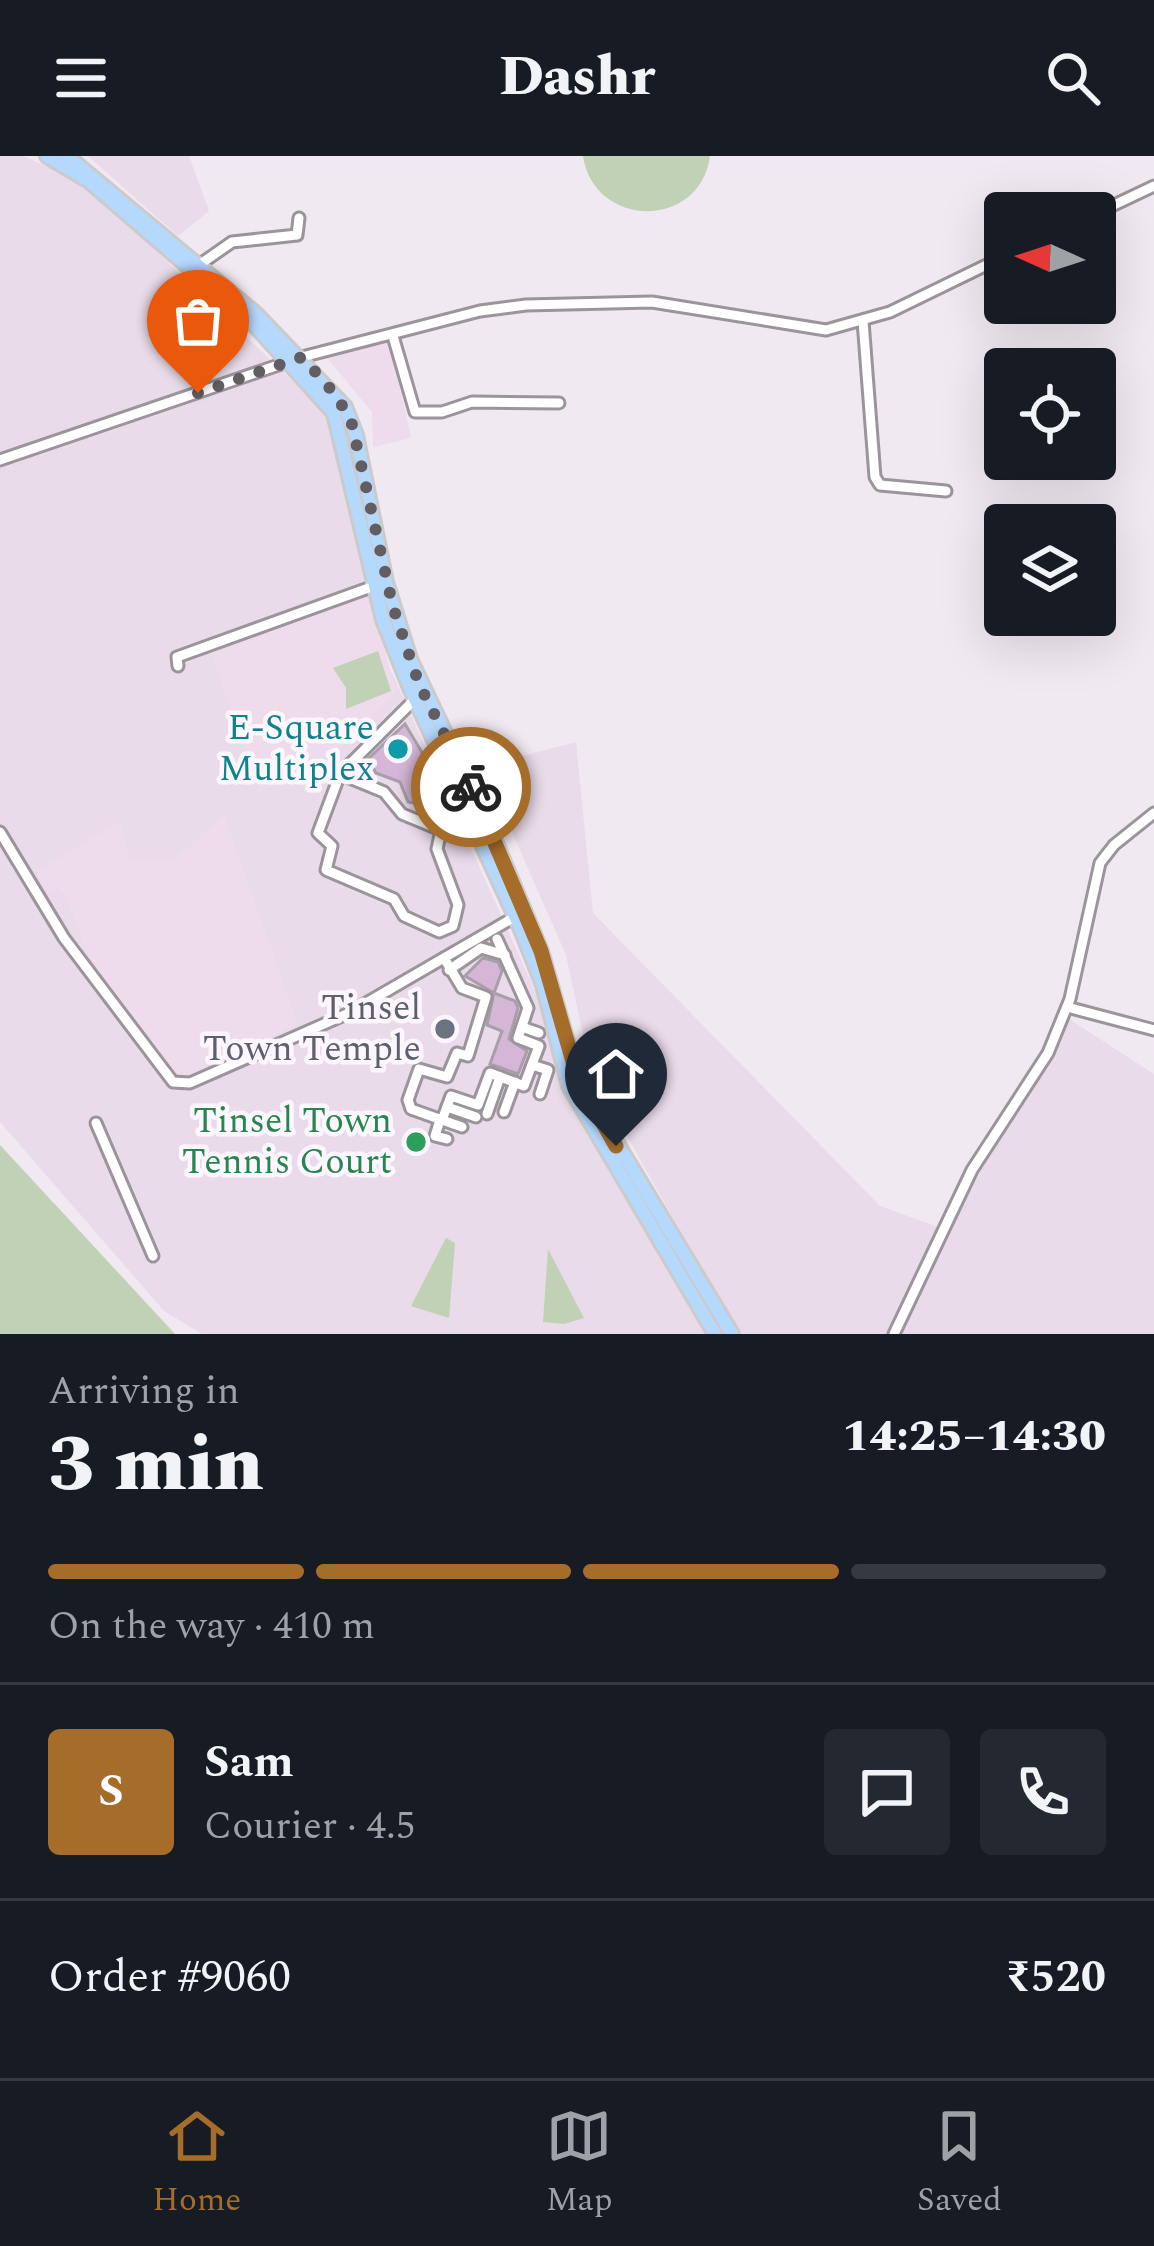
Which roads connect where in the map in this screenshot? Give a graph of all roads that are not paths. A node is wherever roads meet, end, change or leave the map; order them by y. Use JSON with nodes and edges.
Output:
{"nodes":[{"id":1,"x":47,"y":156,"type":"edge"},
{"id":2,"x":67,"y":156,"type":"edge"},
{"id":3,"x":85,"y":173,"type":"junction"},
{"id":4,"x":1154,"y":186,"type":"edge"},
{"id":5,"x":1116,"y":204,"type":"edge"},
{"id":6,"x":298,"y":218,"type":"dead end"},
{"id":7,"x":200,"y":265,"type":"junction"},
{"id":8,"x":984,"y":266,"type":"edge"},
{"id":9,"x":863,"y":321,"type":"junction"},
{"id":10,"x":393,"y":336,"type":"junction"},
{"id":11,"x":296,"y":359,"type":"junction"},
{"id":12,"x":559,"y":403,"type":"dead end"},
{"id":13,"x":0,"y":460,"type":"edge"},
{"id":14,"x":946,"y":491,"type":"dead end"},
{"id":15,"x":380,"y":584,"type":"junction"},
{"id":16,"x":178,"y":666,"type":"dead end"},
{"id":17,"x":415,"y":699,"type":"junction"},
{"id":18,"x":340,"y":774,"type":"junction"},
{"id":19,"x":1154,"y":813,"type":"edge"},
{"id":20,"x":0,"y":832,"type":"edge"},
{"id":21,"x":520,"y":914,"type":"junction"},
{"id":22,"x":450,"y":928,"type":"junction"},
{"id":23,"x":462,"y":947,"type":"junction"},
{"id":24,"x":481,"y":948,"type":"junction"},
{"id":25,"x":505,"y":955,"type":"junction"},
{"id":26,"x":444,"y":958,"type":"junction"},
{"id":27,"x":449,"y":970,"type":"junction"},
{"id":28,"x":1067,"y":1006,"type":"junction"},
{"id":29,"x":522,"y":1027,"type":"junction"},
{"id":30,"x":1154,"y":1030,"type":"edge"},
{"id":31,"x":539,"y":1033,"type":"dead end"},
{"id":32,"x":532,"y":1065,"type":"junction"},
{"id":33,"x":500,"y":1077,"type":"junction"},
{"id":34,"x":515,"y":1082,"type":"junction"},
{"id":35,"x":540,"y":1094,"type":"dead end"},
{"id":36,"x":447,"y":1107,"type":"junction"},
{"id":37,"x":504,"y":1112,"type":"dead end"},
{"id":38,"x":441,"y":1120,"type":"junction"},
{"id":39,"x":96,"y":1123,"type":"dead end"},
{"id":40,"x":462,"y":1127,"type":"dead end"},
{"id":41,"x":447,"y":1139,"type":"dead end"},
{"id":42,"x":153,"y":1256,"type":"dead end"},
{"id":43,"x":715,"y":1334,"type":"edge"},
{"id":44,"x":731,"y":1334,"type":"edge"},
{"id":45,"x":894,"y":1334,"type":"edge"}],
"edges":[{"from":1,"to":3,"type":"main road"},
{"from":2,"to":3,"type":"main road"},
{"from":3,"to":7,"type":"main road"},
{"from":3,"to":11,"type":"main road"},
{"from":4,"to":5,"type":"street"},
{"from":6,"to":7,"type":"street"},
{"from":7,"to":11,"type":"main road"},
{"from":8,"to":9,"type":"street"},
{"from":9,"to":10,"type":"street"},
{"from":9,"to":14,"type":"street"},
{"from":10,"to":11,"type":"street"},
{"from":10,"to":12,"type":"street"},
{"from":11,"to":13,"type":"street"},
{"from":11,"to":15,"type":"main road"},
{"from":15,"to":16,"type":"street"},
{"from":15,"to":17,"type":"main road"},
{"from":15,"to":21,"type":"main road"},
{"from":17,"to":18,"type":"street"},
{"from":17,"to":21,"type":"main road"},
{"from":18,"to":22,"type":"street"},
{"from":18,"to":22,"type":"street"},
{"from":19,"to":28,"type":"street"},
{"from":20,"to":26,"type":"street"},
{"from":21,"to":23,"type":"street"},
{"from":21,"to":43,"type":"main road"},
{"from":21,"to":44,"type":"main road"},
{"from":22,"to":23,"type":"street"},
{"from":23,"to":26,"type":"street"},
{"from":24,"to":25,"type":"street"},
{"from":24,"to":25,"type":"street"},
{"from":24,"to":27,"type":"street"},
{"from":25,"to":29,"type":"street"},
{"from":26,"to":27,"type":"street"},
{"from":27,"to":38,"type":"street"},
{"from":28,"to":30,"type":"street"},
{"from":28,"to":45,"type":"street"},
{"from":29,"to":31,"type":"street"},
{"from":29,"to":32,"type":"street"},
{"from":32,"to":34,"type":"street"},
{"from":32,"to":35,"type":"street"},
{"from":33,"to":34,"type":"street"},
{"from":33,"to":36,"type":"street"},
{"from":33,"to":36,"type":"street"},
{"from":34,"to":37,"type":"street"},
{"from":36,"to":38,"type":"street"},
{"from":38,"to":40,"type":"street"},
{"from":38,"to":41,"type":"street"},
{"from":39,"to":42,"type":"street"}]}
